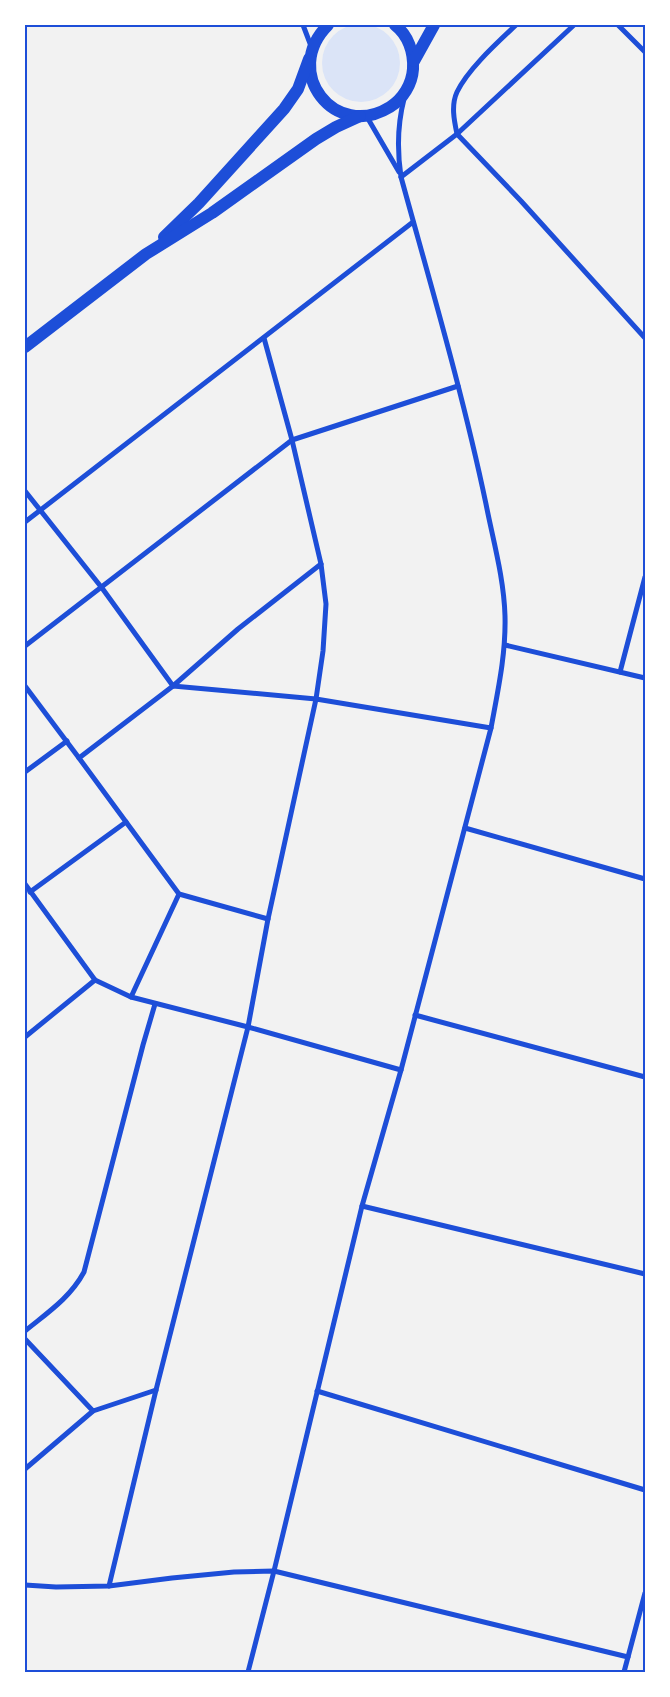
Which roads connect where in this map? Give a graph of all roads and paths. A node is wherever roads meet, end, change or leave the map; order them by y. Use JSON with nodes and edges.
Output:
{"nodes":[{"id":1,"x":303,"y":25,"type":"edge"},
{"id":2,"x":328,"y":25,"type":"edge"},
{"id":3,"x":395,"y":25,"type":"edge"},
{"id":4,"x":434,"y":25,"type":"edge"},
{"id":5,"x":516,"y":25,"type":"edge"},
{"id":6,"x":574,"y":25,"type":"edge"},
{"id":7,"x":618,"y":25,"type":"edge"},
{"id":8,"x":645,"y":52,"type":"edge"},
{"id":9,"x":311,"y":54,"type":"junction"},
{"id":10,"x":414,"y":61,"type":"junction"},
{"id":11,"x":406,"y":91,"type":"junction"},
{"id":12,"x":363,"y":116,"type":"junction"},
{"id":13,"x":457,"y":134,"type":"junction"},
{"id":14,"x":401,"y":177,"type":"junction"},
{"id":15,"x":413,"y":222,"type":"junction"},
{"id":16,"x":146,"y":254,"type":"junction"},
{"id":17,"x":264,"y":338,"type":"junction"},
{"id":18,"x":645,"y":338,"type":"edge"},
{"id":19,"x":25,"y":347,"type":"edge"},
{"id":20,"x":458,"y":386,"type":"junction"},
{"id":21,"x":292,"y":440,"type":"junction"},
{"id":22,"x":25,"y":491,"type":"edge"},
{"id":23,"x":40,"y":511,"type":"junction"},
{"id":24,"x":25,"y":522,"type":"edge"},
{"id":25,"x":321,"y":564,"type":"junction"},
{"id":26,"x":645,"y":577,"type":"edge"},
{"id":27,"x":102,"y":588,"type":"junction"},
{"id":28,"x":505,"y":645,"type":"junction"},
{"id":29,"x":25,"y":646,"type":"edge"},
{"id":30,"x":620,"y":672,"type":"junction"},
{"id":31,"x":645,"y":678,"type":"edge"},
{"id":32,"x":25,"y":686,"type":"edge"},
{"id":33,"x":173,"y":686,"type":"junction"},
{"id":34,"x":316,"y":699,"type":"junction"},
{"id":35,"x":491,"y":728,"type":"junction"},
{"id":36,"x":67,"y":741,"type":"junction"},
{"id":37,"x":79,"y":758,"type":"junction"},
{"id":38,"x":25,"y":772,"type":"edge"},
{"id":39,"x":126,"y":822,"type":"junction"},
{"id":40,"x":465,"y":828,"type":"junction"},
{"id":41,"x":645,"y":879,"type":"edge"},
{"id":42,"x":25,"y":884,"type":"edge"},
{"id":43,"x":30,"y":892,"type":"junction"},
{"id":44,"x":179,"y":894,"type":"junction"},
{"id":45,"x":268,"y":919,"type":"junction"},
{"id":46,"x":95,"y":980,"type":"junction"},
{"id":47,"x":131,"y":997,"type":"junction"},
{"id":48,"x":155,"y":1004,"type":"junction"},
{"id":49,"x":415,"y":1015,"type":"junction"},
{"id":50,"x":248,"y":1027,"type":"junction"},
{"id":51,"x":25,"y":1037,"type":"edge"},
{"id":52,"x":401,"y":1070,"type":"junction"},
{"id":53,"x":645,"y":1077,"type":"edge"},
{"id":54,"x":362,"y":1206,"type":"junction"},
{"id":55,"x":645,"y":1274,"type":"edge"},
{"id":56,"x":25,"y":1331,"type":"edge"},
{"id":57,"x":25,"y":1339,"type":"edge"},
{"id":58,"x":156,"y":1390,"type":"junction"},
{"id":59,"x":317,"y":1390,"type":"junction"},
{"id":60,"x":94,"y":1411,"type":"junction"},
{"id":61,"x":25,"y":1469,"type":"edge"},
{"id":62,"x":645,"y":1490,"type":"edge"},
{"id":63,"x":274,"y":1571,"type":"junction"},
{"id":64,"x":25,"y":1585,"type":"edge"},
{"id":65,"x":109,"y":1586,"type":"junction"},
{"id":66,"x":645,"y":1593,"type":"edge"},
{"id":67,"x":628,"y":1657,"type":"junction"},
{"id":68,"x":248,"y":1672,"type":"edge"},
{"id":69,"x":624,"y":1672,"type":"edge"}],
"edges":[{"from":1,"to":9,"type":"street"},
{"from":2,"to":9,"type":"main road"},
{"from":3,"to":10,"type":"main road"},
{"from":4,"to":10,"type":"main road"},
{"from":5,"to":13,"type":"street"},
{"from":6,"to":13,"type":"street"},
{"from":7,"to":8,"type":"street"},
{"from":9,"to":12,"type":"main road"},
{"from":9,"to":16,"type":"main road"},
{"from":10,"to":11,"type":"main road"},
{"from":11,"to":12,"type":"main road"},
{"from":11,"to":14,"type":"street"},
{"from":12,"to":14,"type":"street"},
{"from":12,"to":16,"type":"main road"},
{"from":13,"to":14,"type":"street"},
{"from":13,"to":18,"type":"street"},
{"from":14,"to":15,"type":"street"},
{"from":15,"to":17,"type":"street"},
{"from":15,"to":20,"type":"street"},
{"from":16,"to":19,"type":"main road"},
{"from":17,"to":21,"type":"street"},
{"from":17,"to":23,"type":"street"},
{"from":20,"to":21,"type":"street"},
{"from":20,"to":28,"type":"street"},
{"from":21,"to":25,"type":"street"},
{"from":21,"to":27,"type":"street"},
{"from":22,"to":23,"type":"street"},
{"from":23,"to":24,"type":"street"},
{"from":23,"to":27,"type":"street"},
{"from":25,"to":33,"type":"street"},
{"from":25,"to":34,"type":"street"},
{"from":26,"to":30,"type":"street"},
{"from":27,"to":29,"type":"street"},
{"from":27,"to":33,"type":"street"},
{"from":28,"to":30,"type":"street"},
{"from":28,"to":35,"type":"street"},
{"from":30,"to":31,"type":"street"},
{"from":32,"to":36,"type":"street"},
{"from":33,"to":34,"type":"street"},
{"from":33,"to":37,"type":"street"},
{"from":34,"to":35,"type":"street"},
{"from":34,"to":45,"type":"street"},
{"from":35,"to":40,"type":"street"},
{"from":36,"to":37,"type":"street"},
{"from":36,"to":38,"type":"street"},
{"from":37,"to":39,"type":"street"},
{"from":39,"to":43,"type":"street"},
{"from":39,"to":44,"type":"street"},
{"from":40,"to":41,"type":"street"},
{"from":40,"to":49,"type":"street"},
{"from":42,"to":43,"type":"street"},
{"from":43,"to":46,"type":"street"},
{"from":44,"to":45,"type":"street"},
{"from":44,"to":47,"type":"street"},
{"from":45,"to":50,"type":"street"},
{"from":46,"to":47,"type":"street"},
{"from":46,"to":51,"type":"street"},
{"from":47,"to":48,"type":"street"},
{"from":48,"to":50,"type":"street"},
{"from":48,"to":56,"type":"street"},
{"from":49,"to":52,"type":"street"},
{"from":49,"to":53,"type":"street"},
{"from":50,"to":52,"type":"street"},
{"from":50,"to":58,"type":"street"},
{"from":52,"to":54,"type":"street"},
{"from":54,"to":55,"type":"street"},
{"from":54,"to":59,"type":"street"},
{"from":57,"to":60,"type":"street"},
{"from":58,"to":60,"type":"street"},
{"from":58,"to":65,"type":"street"},
{"from":59,"to":62,"type":"street"},
{"from":59,"to":63,"type":"street"},
{"from":60,"to":61,"type":"street"},
{"from":63,"to":65,"type":"street"},
{"from":63,"to":67,"type":"street"},
{"from":63,"to":68,"type":"street"},
{"from":64,"to":65,"type":"street"},
{"from":66,"to":67,"type":"street"},
{"from":67,"to":69,"type":"street"}]}
